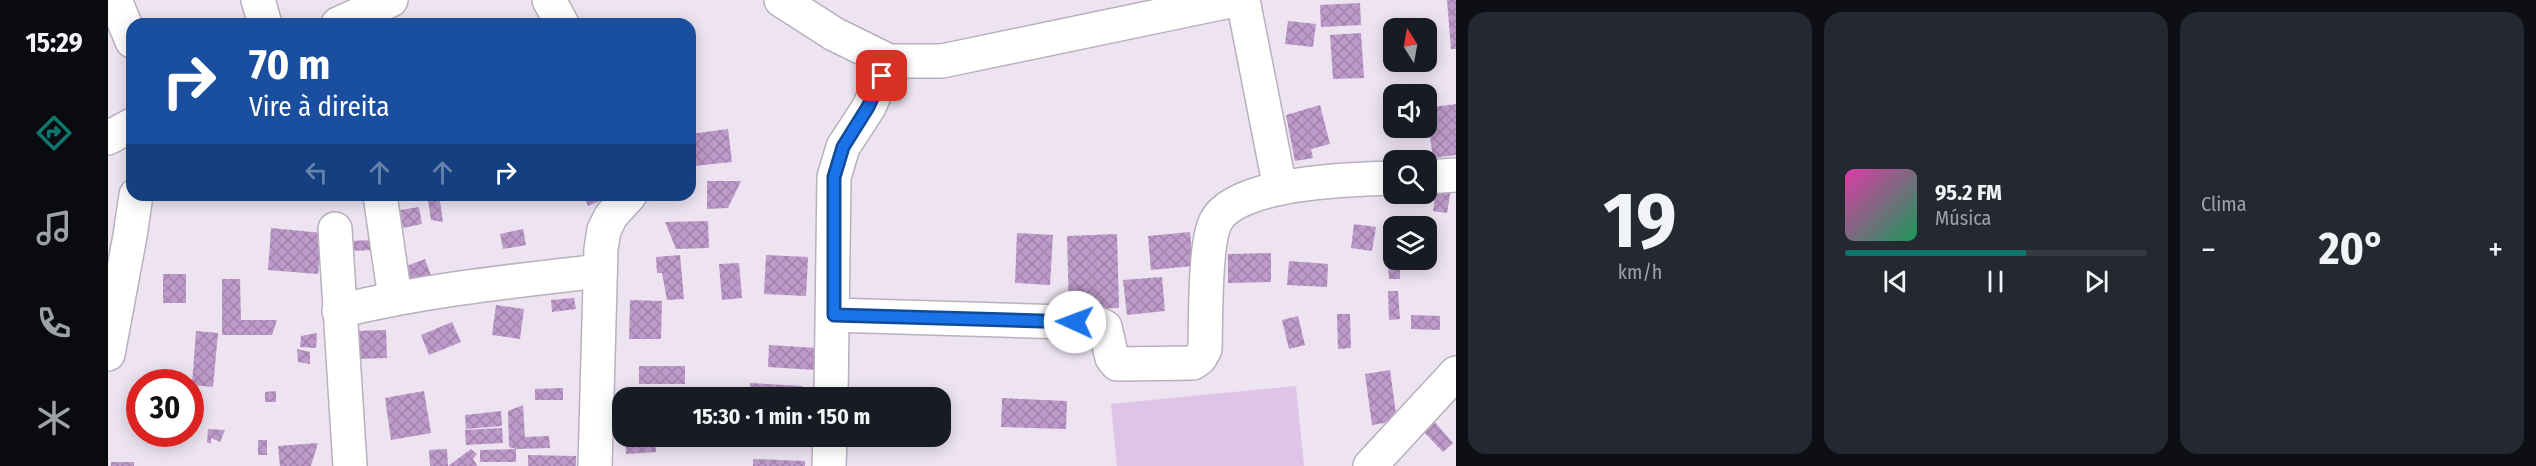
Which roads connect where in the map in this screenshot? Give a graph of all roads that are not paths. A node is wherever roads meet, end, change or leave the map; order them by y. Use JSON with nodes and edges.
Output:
{"nodes":[{"id":1,"x":114,"y":0,"type":"edge"},
{"id":2,"x":258,"y":0,"type":"edge"},
{"id":3,"x":391,"y":0,"type":"edge"},
{"id":4,"x":549,"y":0,"type":"edge"},
{"id":5,"x":781,"y":0,"type":"edge"},
{"id":6,"x":1235,"y":0,"type":"edge"},
{"id":7,"x":1243,"y":0,"type":"edge"},
{"id":8,"x":263,"y":18,"type":"edge"},
{"id":9,"x":351,"y":18,"type":"edge"},
{"id":10,"x":559,"y":18,"type":"edge"},
{"id":11,"x":126,"y":27,"type":"edge"},
{"id":12,"x":889,"y":61,"type":"junction"},
{"id":13,"x":126,"y":128,"type":"edge"},
{"id":14,"x":108,"y":138,"type":"edge"},
{"id":15,"x":1456,"y":175,"type":"edge"},
{"id":16,"x":1437,"y":176,"type":"edge"},
{"id":17,"x":1383,"y":179,"type":"edge"},
{"id":18,"x":1280,"y":188,"type":"junction"},
{"id":19,"x":135,"y":201,"type":"edge"},
{"id":20,"x":381,"y":201,"type":"edge"},
{"id":21,"x":625,"y":201,"type":"edge"},
{"id":22,"x":335,"y":229,"type":"dead end"},
{"id":23,"x":600,"y":271,"type":"junction"},
{"id":24,"x":395,"y":298,"type":"junction"},
{"id":25,"x":339,"y":311,"type":"junction"},
{"id":26,"x":834,"y":315,"type":"junction"},
{"id":27,"x":108,"y":354,"type":"edge"},
{"id":28,"x":1456,"y":373,"type":"edge"},
{"id":29,"x":831,"y":387,"type":"edge"},
{"id":30,"x":830,"y":447,"type":"edge"},
{"id":31,"x":350,"y":466,"type":"edge"},
{"id":32,"x":595,"y":466,"type":"edge"},
{"id":33,"x":829,"y":466,"type":"edge"},
{"id":34,"x":1370,"y":466,"type":"edge"}],
"edges":[{"from":1,"to":11,"type":"street"},
{"from":2,"to":8,"type":"street"},
{"from":3,"to":9,"type":"street"},
{"from":4,"to":10,"type":"street"},
{"from":5,"to":12,"type":"street"},
{"from":6,"to":12,"type":"street"},
{"from":7,"to":18,"type":"street"},
{"from":12,"to":26,"type":"street"},
{"from":13,"to":14,"type":"street"},
{"from":15,"to":16,"type":"street"},
{"from":17,"to":18,"type":"street"},
{"from":18,"to":26,"type":"street"},
{"from":19,"to":27,"type":"street"},
{"from":20,"to":24,"type":"street"},
{"from":21,"to":23,"type":"street"},
{"from":22,"to":25,"type":"street"},
{"from":23,"to":24,"type":"street"},
{"from":23,"to":32,"type":"street"},
{"from":24,"to":25,"type":"street"},
{"from":25,"to":31,"type":"street"},
{"from":26,"to":29,"type":"street"},
{"from":28,"to":34,"type":"street"},
{"from":30,"to":33,"type":"street"}]}
